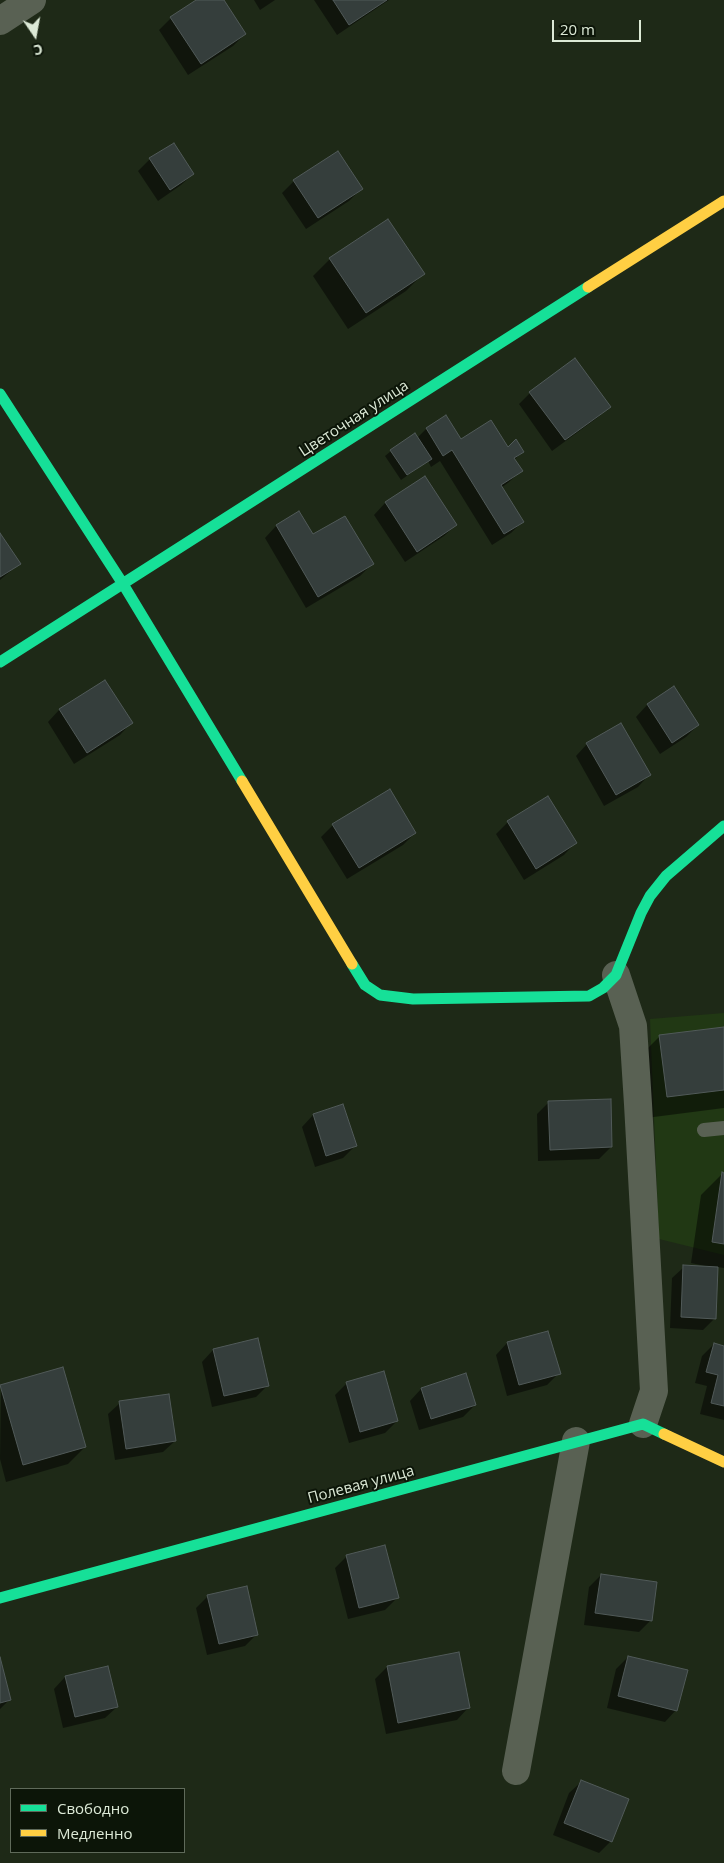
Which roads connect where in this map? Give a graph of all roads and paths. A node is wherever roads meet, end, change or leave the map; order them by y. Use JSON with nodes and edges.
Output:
{"nodes":[{"id":1,"x":32,"y":0,"type":"edge"},
{"id":2,"x":0,"y":21,"type":"edge"},
{"id":3,"x":724,"y":201,"type":"edge"},
{"id":4,"x":0,"y":394,"type":"edge"},
{"id":5,"x":123,"y":584,"type":"junction"},
{"id":6,"x":0,"y":662,"type":"edge"},
{"id":7,"x":724,"y":826,"type":"edge"},
{"id":8,"x":616,"y":975,"type":"junction"},
{"id":9,"x":724,"y":1128,"type":"edge"},
{"id":10,"x":704,"y":1130,"type":"dead end"},
{"id":11,"x":644,"y":1424,"type":"junction"},
{"id":12,"x":576,"y":1441,"type":"junction"},
{"id":13,"x":724,"y":1462,"type":"edge"},
{"id":14,"x":0,"y":1598,"type":"edge"},
{"id":15,"x":516,"y":1771,"type":"dead end"}],
"edges":[{"from":1,"to":2,"type":"street"},
{"from":3,"to":5,"type":"street","name":"Цветочная улица"},
{"from":4,"to":5,"type":"street"},
{"from":5,"to":6,"type":"street","name":"Цветочная улица"},
{"from":5,"to":8,"type":"street"},
{"from":7,"to":8,"type":"street"},
{"from":8,"to":11,"type":"street"},
{"from":9,"to":10,"type":"lane"},
{"from":11,"to":12,"type":"street","name":"Полевая улица"},
{"from":11,"to":13,"type":"street"},
{"from":12,"to":14,"type":"street","name":"Полевая улица"},
{"from":12,"to":15,"type":"street"}]}
